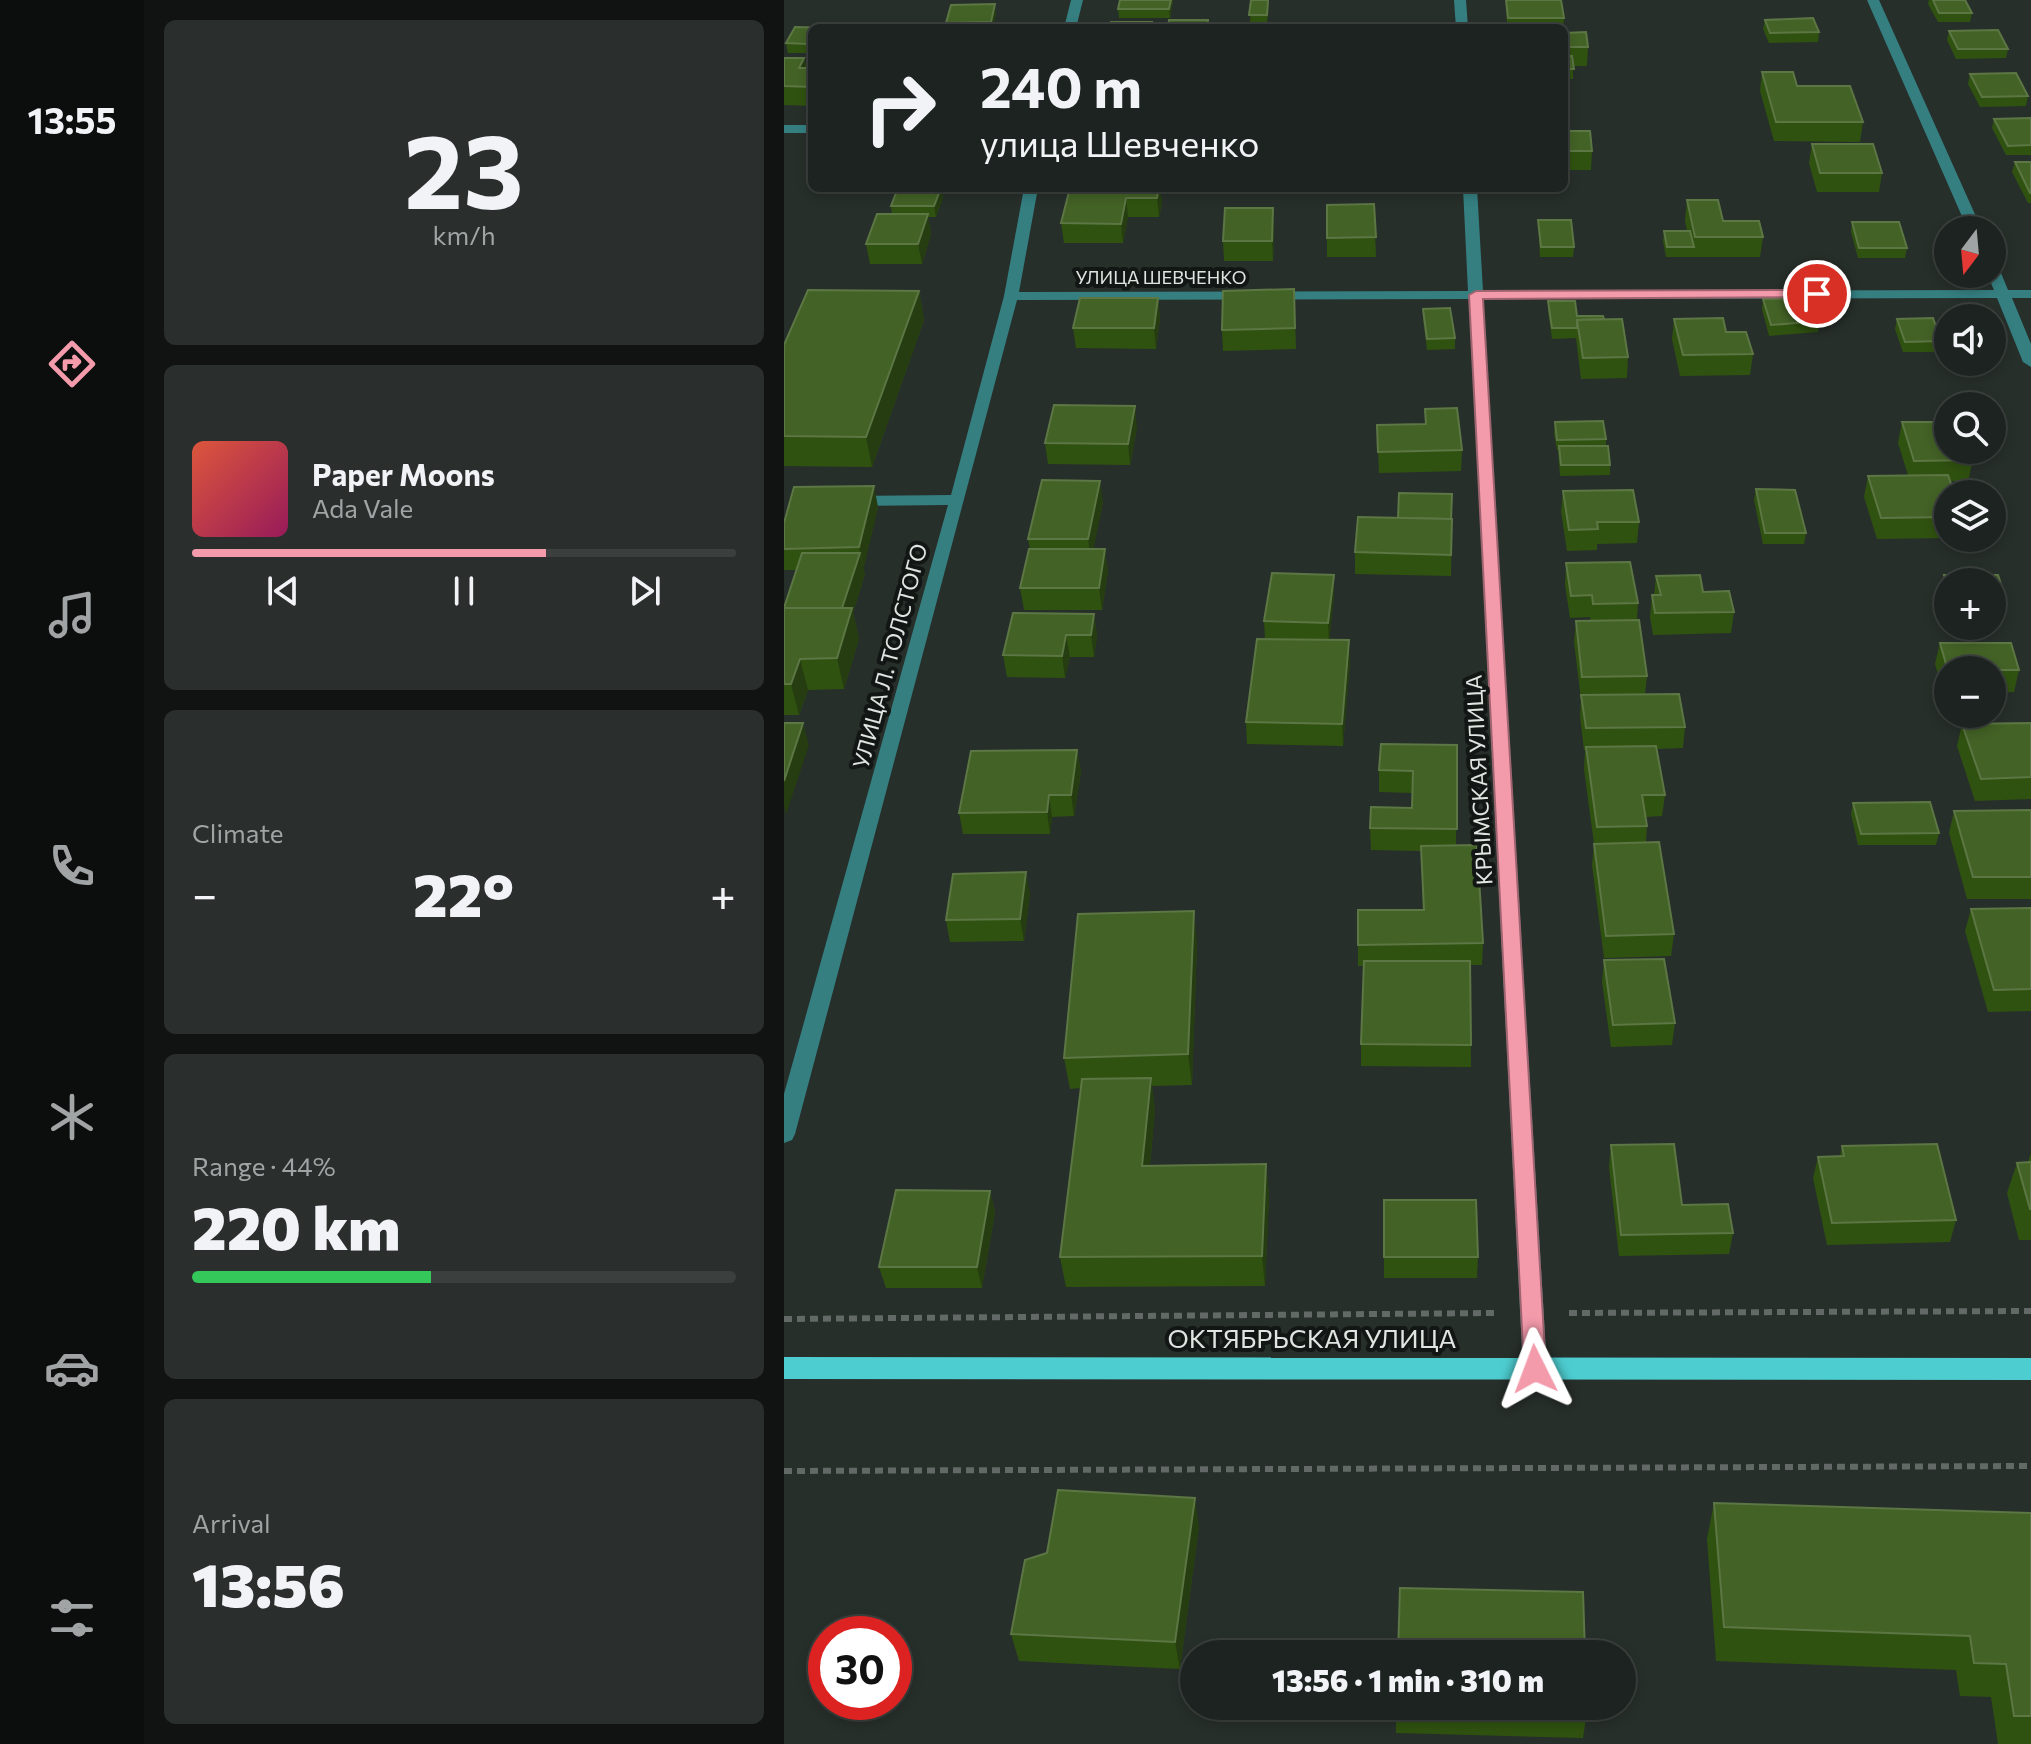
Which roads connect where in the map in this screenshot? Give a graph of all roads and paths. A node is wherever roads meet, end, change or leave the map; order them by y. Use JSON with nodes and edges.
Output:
{"nodes":[{"id":1,"x":1077,"y":0,"type":"edge"},
{"id":2,"x":1460,"y":0,"type":"edge"},
{"id":3,"x":1873,"y":0,"type":"edge"},
{"id":4,"x":1071,"y":24,"type":"edge"},
{"id":5,"x":1462,"y":24,"type":"edge"},
{"id":6,"x":784,"y":129,"type":"edge"},
{"id":7,"x":808,"y":129,"type":"edge"},
{"id":8,"x":1030,"y":192,"type":"edge"},
{"id":9,"x":1470,"y":192,"type":"edge"},
{"id":10,"x":1969,"y":216,"type":"edge"},
{"id":11,"x":2000,"y":288,"type":"edge"},
{"id":12,"x":2003,"y":294,"type":"junction"},
{"id":13,"x":2031,"y":294,"type":"edge"},
{"id":14,"x":1476,"y":295,"type":"junction"},
{"id":15,"x":1011,"y":296,"type":"junction"},
{"id":16,"x":2031,"y":362,"type":"edge"},
{"id":17,"x":958,"y":500,"type":"junction"},
{"id":18,"x":831,"y":501,"type":"edge"},
{"id":19,"x":784,"y":1134,"type":"edge"},
{"id":20,"x":2031,"y":1311,"type":"edge"},
{"id":21,"x":1532,"y":1313,"type":"junction"},
{"id":22,"x":784,"y":1319,"type":"edge"},
{"id":23,"x":784,"y":1368,"type":"edge"},
{"id":24,"x":1535,"y":1369,"type":"junction"},
{"id":25,"x":2031,"y":1369,"type":"edge"},
{"id":26,"x":2031,"y":1466,"type":"edge"},
{"id":27,"x":784,"y":1471,"type":"edge"}],
"edges":[{"from":1,"to":4,"type":"street"},
{"from":2,"to":5,"type":"street"},
{"from":3,"to":10,"type":"street"},
{"from":6,"to":7,"type":"street"},
{"from":8,"to":15,"type":"street","name":"УЛИЦА Л. ТОЛСТОГО"},
{"from":9,"to":14,"type":"street","name":"КРЫМСКАЯ УЛИЦА"},
{"from":11,"to":12,"type":"street"},
{"from":12,"to":13,"type":"street","name":"УЛИЦА ШЕВЧЕНКО"},
{"from":12,"to":14,"type":"street","name":"УЛИЦА ШЕВЧЕНКО"},
{"from":12,"to":16,"type":"street"},
{"from":14,"to":15,"type":"street","name":"УЛИЦА ШЕВЧЕНКО"},
{"from":14,"to":21,"type":"street","name":"КРЫМСКАЯ УЛИЦА"},
{"from":15,"to":17,"type":"street","name":"УЛИЦА Л. ТОЛСТОГО"},
{"from":17,"to":18,"type":"street"},
{"from":17,"to":19,"type":"street","name":"УЛИЦА Л. ТОЛСТОГО"},
{"from":20,"to":21,"type":"path"},
{"from":21,"to":22,"type":"path"},
{"from":21,"to":24,"type":"street","name":"КРЫМСКАЯ УЛИЦА"},
{"from":23,"to":24,"type":"main road","name":"ОКТЯБРЬСКАЯ УЛИЦА"},
{"from":24,"to":25,"type":"main road","name":"ОКТЯБРЬСКАЯ УЛИЦА"},
{"from":26,"to":27,"type":"path"}]}
